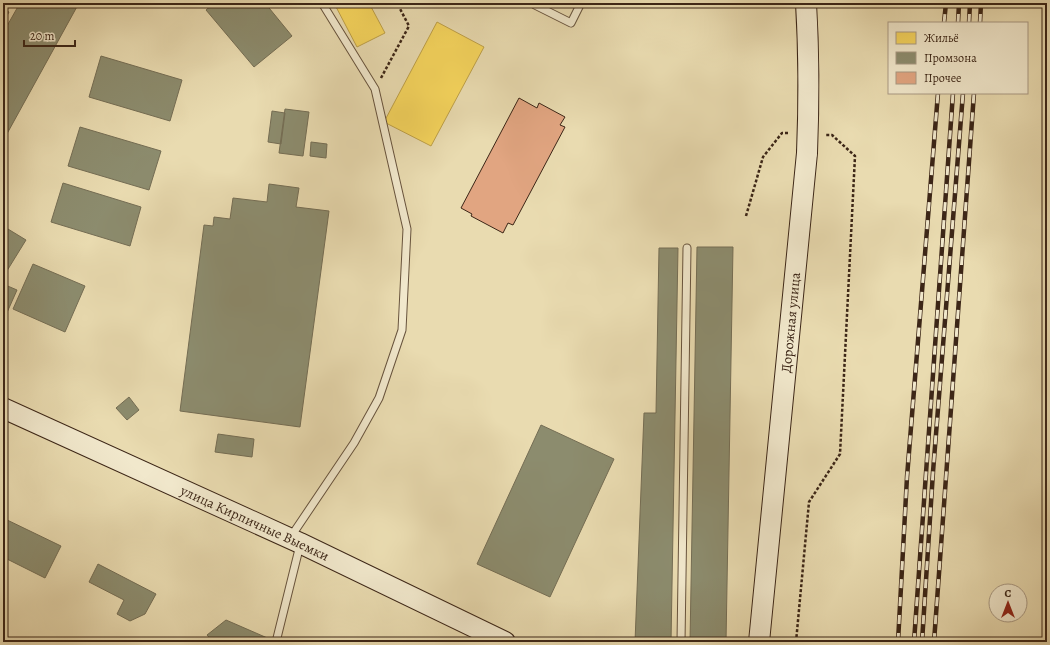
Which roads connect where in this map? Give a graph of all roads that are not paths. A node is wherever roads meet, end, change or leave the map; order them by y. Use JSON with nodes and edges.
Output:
{"nodes":[{"id":1,"x":322,"y":3,"type":"edge"},
{"id":2,"x":536,"y":3,"type":"edge"},
{"id":3,"x":581,"y":3,"type":"edge"},
{"id":4,"x":806,"y":3,"type":"edge"},
{"id":5,"x":687,"y":248,"type":"dead end"},
{"id":6,"x":3,"y":408,"type":"edge"},
{"id":7,"x":295,"y":541,"type":"junction"},
{"id":8,"x":276,"y":642,"type":"edge"},
{"id":9,"x":505,"y":642,"type":"edge"},
{"id":10,"x":681,"y":642,"type":"edge"},
{"id":11,"x":759,"y":642,"type":"edge"}],
"edges":[{"from":1,"to":7,"type":"lane"},
{"from":2,"to":3,"type":"lane"},
{"from":4,"to":11,"type":"main road","name":"Дорожная улица","bridge":true},
{"from":5,"to":10,"type":"lane"},
{"from":6,"to":7,"type":"main road","name":"улица Кирпичные Выемки"},
{"from":7,"to":8,"type":"lane"},
{"from":7,"to":9,"type":"main road","name":"улица Кирпичные Выемки"}]}
